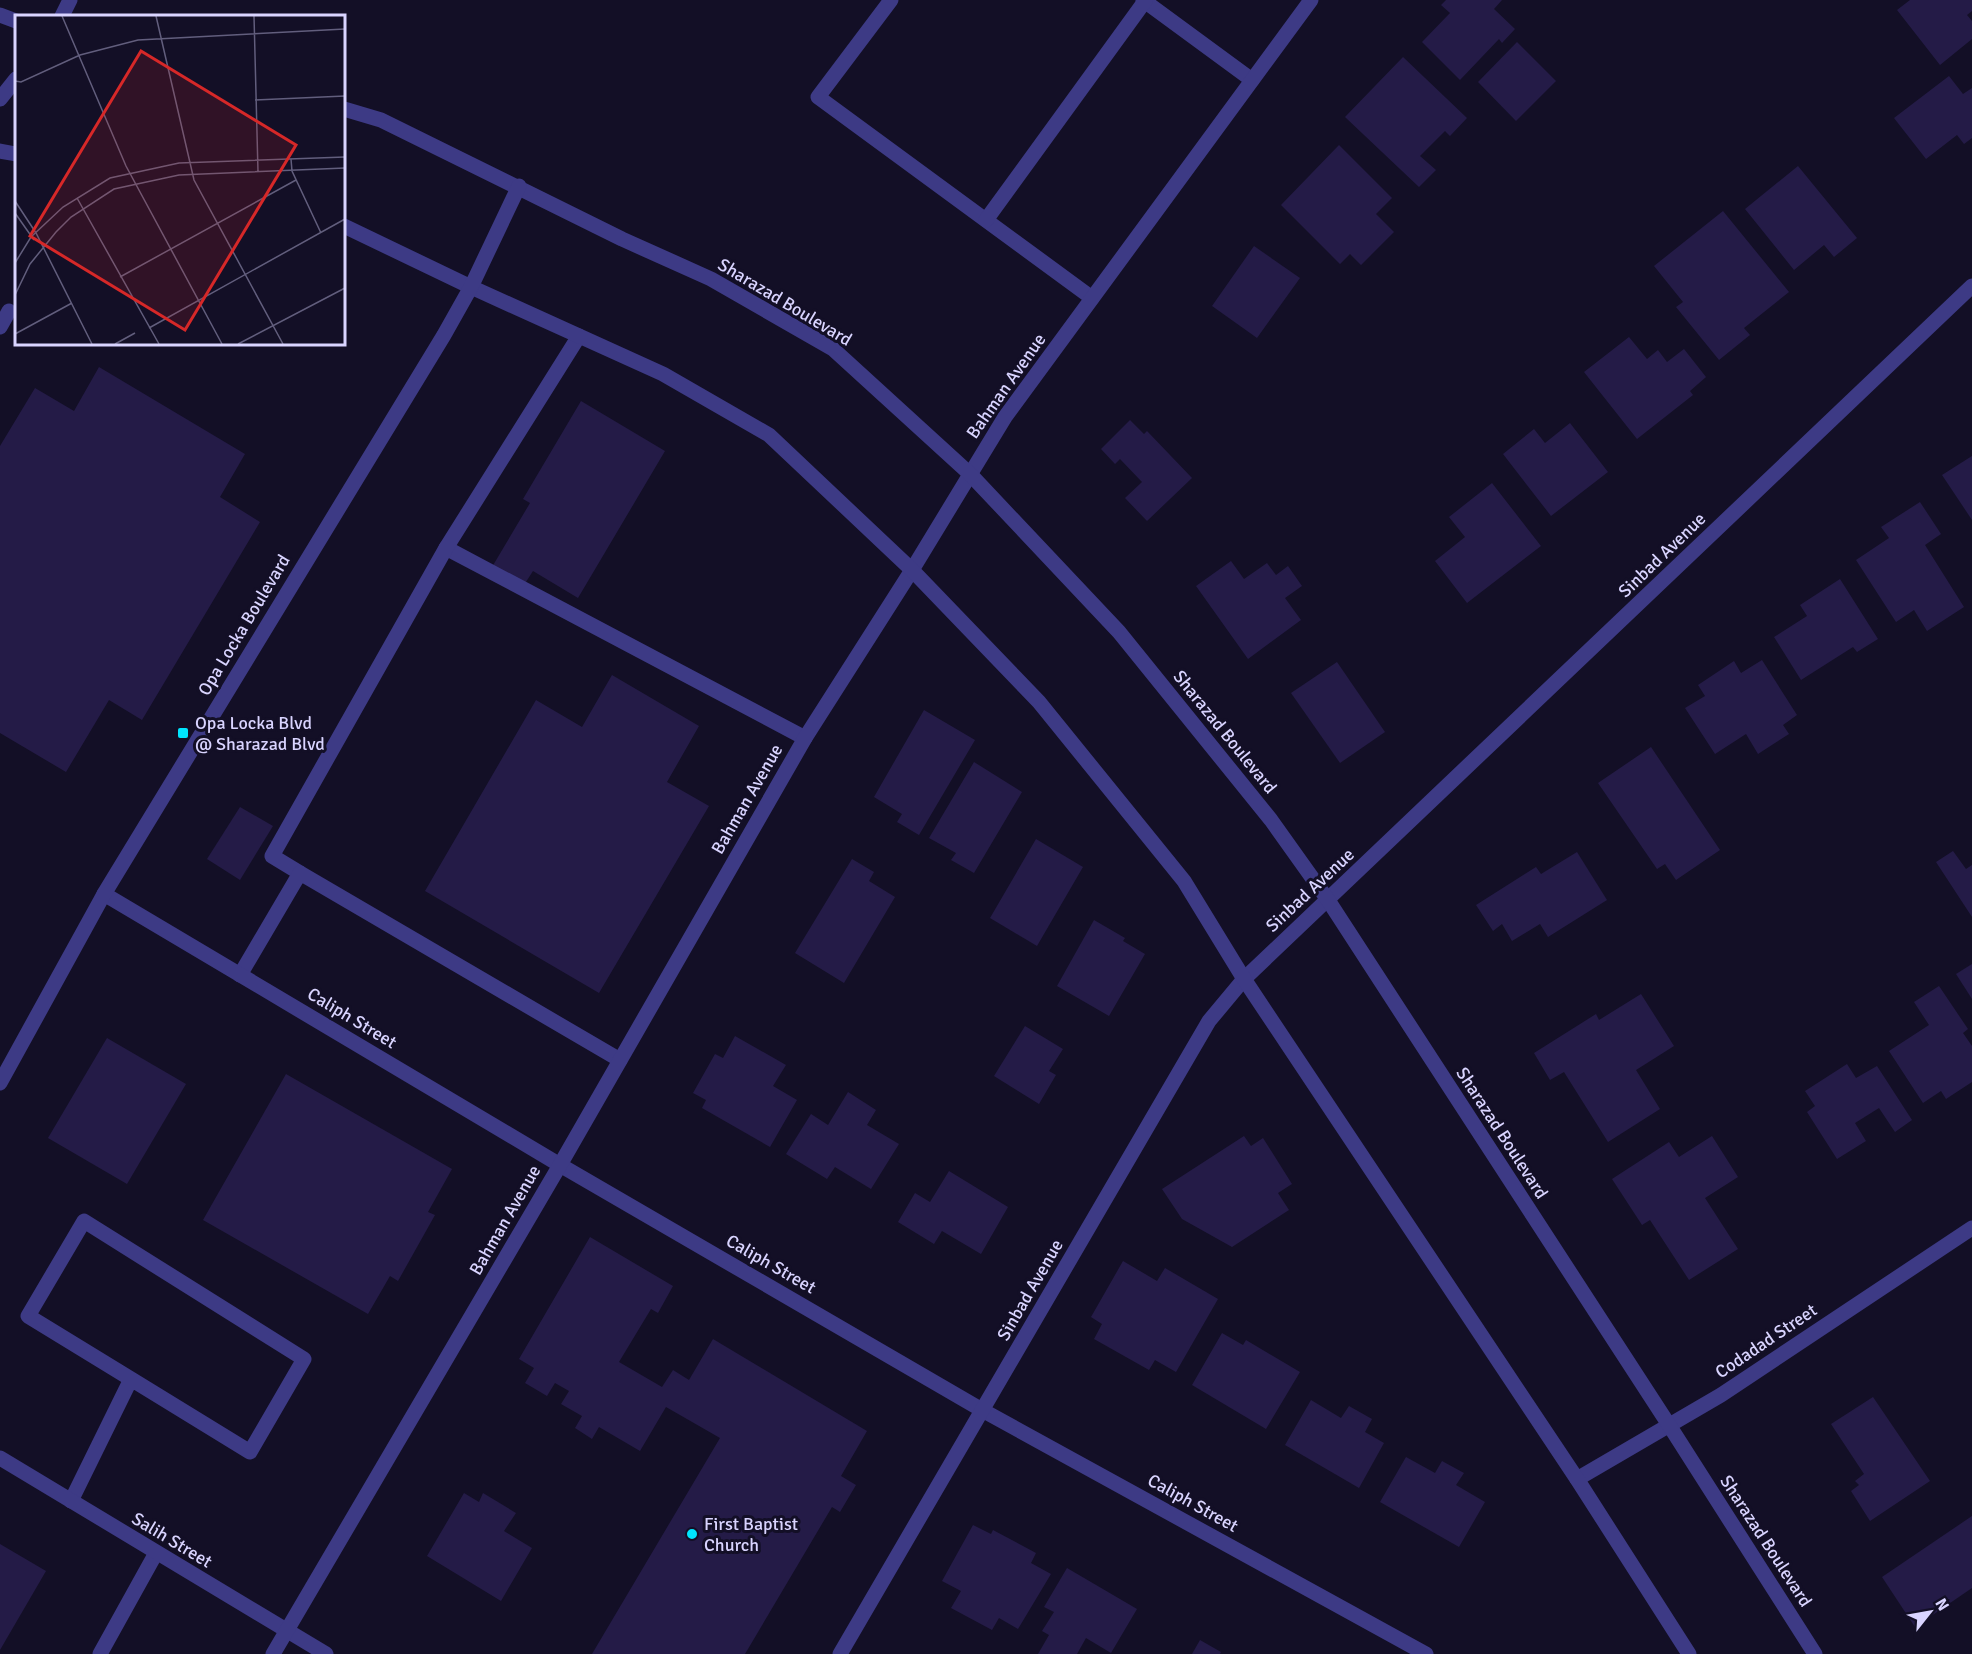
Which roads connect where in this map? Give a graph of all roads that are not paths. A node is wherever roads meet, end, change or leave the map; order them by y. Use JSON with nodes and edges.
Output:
{"nodes":[{"id":1,"x":6,"y":0,"type":"edge"},
{"id":2,"x":70,"y":0,"type":"edge"},
{"id":3,"x":891,"y":0,"type":"edge"},
{"id":4,"x":1311,"y":0,"type":"edge"},
{"id":5,"x":1144,"y":1,"type":"edge"},
{"id":6,"x":0,"y":14,"type":"edge"},
{"id":7,"x":62,"y":15,"type":"edge"},
{"id":8,"x":15,"y":21,"type":"edge"},
{"id":9,"x":15,"y":80,"type":"edge"},
{"id":10,"x":1252,"y":81,"type":"junction"},
{"id":11,"x":0,"y":99,"type":"edge"},
{"id":12,"x":345,"y":109,"type":"edge"},
{"id":13,"x":0,"y":151,"type":"edge"},
{"id":14,"x":15,"y":154,"type":"edge"},
{"id":15,"x":519,"y":186,"type":"junction"},
{"id":16,"x":986,"y":220,"type":"junction"},
{"id":17,"x":345,"y":226,"type":"edge"},
{"id":18,"x":1972,"y":286,"type":"edge"},
{"id":19,"x":471,"y":287,"type":"junction"},
{"id":20,"x":1092,"y":298,"type":"junction"},
{"id":21,"x":9,"y":311,"type":"dead end"},
{"id":22,"x":0,"y":327,"type":"edge"},
{"id":23,"x":579,"y":336,"type":"junction"},
{"id":24,"x":970,"y":474,"type":"junction"},
{"id":25,"x":446,"y":548,"type":"junction"},
{"id":26,"x":912,"y":570,"type":"junction"},
{"id":27,"x":805,"y":738,"type":"junction"},
{"id":28,"x":300,"y":873,"type":"junction"},
{"id":29,"x":104,"y":894,"type":"junction"},
{"id":30,"x":1328,"y":900,"type":"junction"},
{"id":31,"x":240,"y":975,"type":"junction"},
{"id":32,"x":1244,"y":979,"type":"junction"},
{"id":33,"x":620,"y":1060,"type":"junction"},
{"id":34,"x":0,"y":1083,"type":"edge"},
{"id":35,"x":560,"y":1165,"type":"junction"},
{"id":36,"x":1972,"y":1228,"type":"edge"},
{"id":37,"x":131,"y":1378,"type":"junction"},
{"id":38,"x":982,"y":1410,"type":"junction"},
{"id":39,"x":1669,"y":1425,"type":"junction"},
{"id":40,"x":0,"y":1458,"type":"edge"},
{"id":41,"x":1577,"y":1479,"type":"junction"},
{"id":42,"x":71,"y":1501,"type":"junction"},
{"id":43,"x":156,"y":1553,"type":"junction"},
{"id":44,"x":287,"y":1632,"type":"junction"},
{"id":45,"x":100,"y":1654,"type":"edge"},
{"id":46,"x":273,"y":1654,"type":"edge"},
{"id":47,"x":326,"y":1654,"type":"edge"},
{"id":48,"x":840,"y":1654,"type":"edge"},
{"id":49,"x":1426,"y":1654,"type":"edge"},
{"id":50,"x":1689,"y":1654,"type":"edge"},
{"id":51,"x":1815,"y":1654,"type":"edge"}],
"edges":[{"from":1,"to":6,"type":"street"},
{"from":2,"to":7,"type":"street"},
{"from":3,"to":16,"type":"street"},
{"from":4,"to":10,"type":"street","name":"Bahman Avenue"},
{"from":5,"to":10,"type":"street"},
{"from":5,"to":16,"type":"street"},
{"from":6,"to":8,"type":"street"},
{"from":9,"to":11,"type":"street"},
{"from":10,"to":20,"type":"street","name":"Bahman Avenue"},
{"from":12,"to":15,"type":"street","name":"Sharazad Boulevard"},
{"from":13,"to":14,"type":"street"},
{"from":15,"to":19,"type":"street","name":"Opa Locka Boulevard"},
{"from":15,"to":24,"type":"street","name":"Sharazad Boulevard"},
{"from":16,"to":20,"type":"street"},
{"from":17,"to":19,"type":"street"},
{"from":18,"to":30,"type":"street","name":"Sinbad Avenue"},
{"from":19,"to":23,"type":"street"},
{"from":19,"to":29,"type":"street","name":"Opa Locka Boulevard"},
{"from":20,"to":24,"type":"street","name":"Bahman Avenue"},
{"from":21,"to":22,"type":"street"},
{"from":23,"to":25,"type":"street"},
{"from":23,"to":26,"type":"street"},
{"from":24,"to":26,"type":"street","name":"Bahman Avenue"},
{"from":24,"to":30,"type":"street","name":"Sharazad Boulevard"},
{"from":25,"to":27,"type":"street"},
{"from":25,"to":28,"type":"street"},
{"from":26,"to":27,"type":"street","name":"Bahman Avenue"},
{"from":26,"to":32,"type":"street"},
{"from":27,"to":33,"type":"street","name":"Bahman Avenue"},
{"from":28,"to":31,"type":"street"},
{"from":28,"to":33,"type":"street"},
{"from":29,"to":31,"type":"street","name":"Caliph Street"},
{"from":29,"to":34,"type":"street","name":"Opa Locka Boulevard"},
{"from":30,"to":32,"type":"street","name":"Sinbad Avenue"},
{"from":30,"to":39,"type":"street","name":"Sharazad Boulevard"},
{"from":31,"to":35,"type":"street","name":"Caliph Street"},
{"from":32,"to":38,"type":"street","name":"Sinbad Avenue"},
{"from":32,"to":41,"type":"street"},
{"from":33,"to":35,"type":"street","name":"Bahman Avenue"},
{"from":35,"to":38,"type":"street","name":"Caliph Street"},
{"from":35,"to":44,"type":"street","name":"Bahman Avenue"},
{"from":36,"to":39,"type":"street","name":"Codadad Street"},
{"from":37,"to":37,"type":"street"},
{"from":37,"to":42,"type":"street"},
{"from":38,"to":48,"type":"street","name":"Sinbad Avenue"},
{"from":38,"to":49,"type":"street","name":"Caliph Street"},
{"from":39,"to":41,"type":"street","name":"Codadad Street"},
{"from":39,"to":51,"type":"street","name":"Sharazad Boulevard"},
{"from":40,"to":42,"type":"street","name":"Salih Street"},
{"from":41,"to":50,"type":"street"},
{"from":42,"to":43,"type":"street","name":"Salih Street"},
{"from":43,"to":44,"type":"street","name":"Salih Street"},
{"from":43,"to":45,"type":"street"},
{"from":44,"to":46,"type":"street","name":"Bahman Avenue"},
{"from":44,"to":47,"type":"street","name":"Salih Street"}]}
